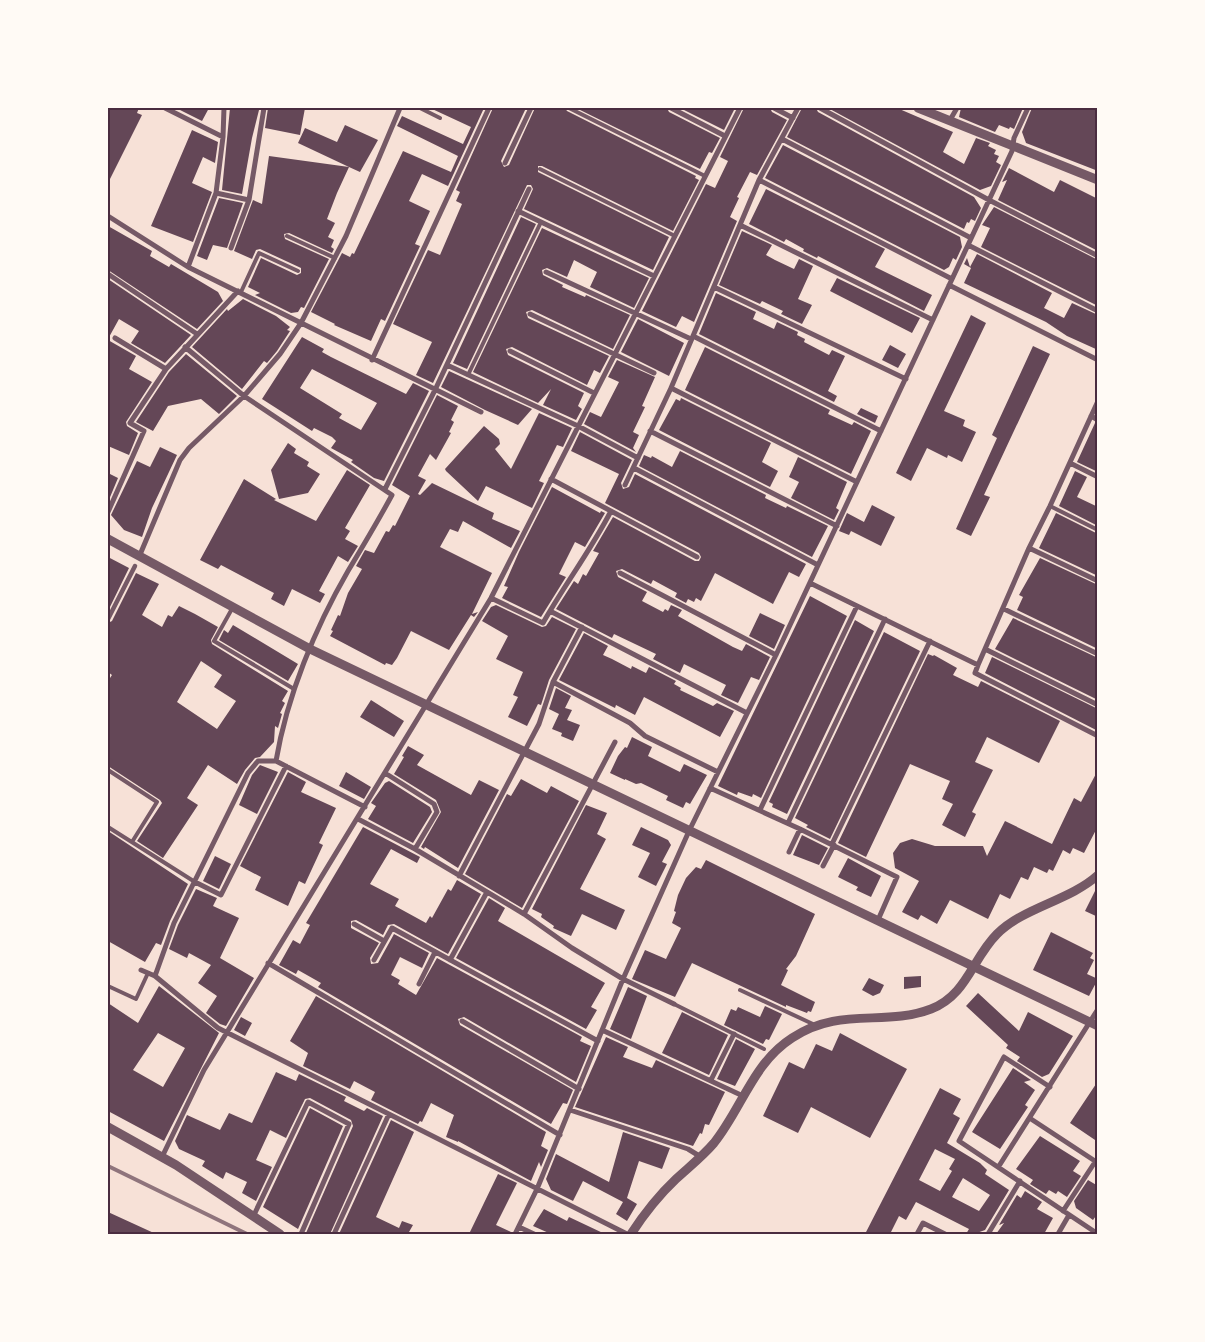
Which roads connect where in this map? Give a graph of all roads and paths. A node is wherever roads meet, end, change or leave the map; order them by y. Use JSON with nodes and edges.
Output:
{"nodes":[{"id":1,"x":165,"y":108,"type":"edge"},
{"id":2,"x":224,"y":108,"type":"edge"},
{"id":3,"x":264,"y":108,"type":"edge"},
{"id":4,"x":400,"y":108,"type":"edge"},
{"id":5,"x":420,"y":108,"type":"edge"},
{"id":6,"x":489,"y":108,"type":"edge"},
{"id":7,"x":531,"y":108,"type":"edge"},
{"id":8,"x":569,"y":108,"type":"edge"},
{"id":9,"x":671,"y":108,"type":"edge"},
{"id":10,"x":740,"y":108,"type":"edge"},
{"id":11,"x":774,"y":108,"type":"edge"},
{"id":12,"x":798,"y":108,"type":"edge"},
{"id":13,"x":820,"y":108,"type":"edge"},
{"id":14,"x":918,"y":108,"type":"edge"},
{"id":15,"x":957,"y":108,"type":"edge"},
{"id":16,"x":1028,"y":108,"type":"edge"},
{"id":17,"x":440,"y":118,"type":"dead end"},
{"id":18,"x":793,"y":118,"type":"junction"},
{"id":19,"x":950,"y":120,"type":"junction"},
{"id":20,"x":725,"y":136,"type":"junction"},
{"id":21,"x":223,"y":137,"type":"junction"},
{"id":22,"x":782,"y":139,"type":"junction"},
{"id":23,"x":1013,"y":145,"type":"junction"},
{"id":24,"x":505,"y":163,"type":"dead end"},
{"id":25,"x":540,"y":169,"type":"dead end"},
{"id":26,"x":705,"y":176,"type":"junction"},
{"id":27,"x":1097,"y":178,"type":"edge"},
{"id":28,"x":760,"y":180,"type":"junction"},
{"id":29,"x":529,"y":189,"type":"dead end"},
{"id":30,"x":216,"y":193,"type":"junction"},
{"id":31,"x":250,"y":200,"type":"junction"},
{"id":32,"x":989,"y":200,"type":"junction"},
{"id":33,"x":518,"y":211,"type":"junction"},
{"id":34,"x":108,"y":216,"type":"edge"},
{"id":35,"x":541,"y":222,"type":"junction"},
{"id":36,"x":740,"y":225,"type":"junction"},
{"id":37,"x":287,"y":236,"type":"dead end"},
{"id":38,"x":675,"y":236,"type":"junction"},
{"id":39,"x":971,"y":238,"type":"junction"},
{"id":40,"x":968,"y":245,"type":"junction"},
{"id":41,"x":231,"y":248,"type":"dead end"},
{"id":42,"x":1098,"y":256,"type":"edge"},
{"id":43,"x":335,"y":258,"type":"junction"},
{"id":44,"x":188,"y":267,"type":"junction"},
{"id":45,"x":298,"y":271,"type":"dead end"},
{"id":46,"x":546,"y":272,"type":"dead end"},
{"id":47,"x":108,"y":274,"type":"edge"},
{"id":48,"x":654,"y":276,"type":"junction"},
{"id":49,"x":952,"y":279,"type":"junction"},
{"id":50,"x":949,"y":285,"type":"junction"},
{"id":51,"x":714,"y":287,"type":"junction"},
{"id":52,"x":239,"y":291,"type":"junction"},
{"id":53,"x":1098,"y":311,"type":"edge"},
{"id":54,"x":635,"y":313,"type":"junction"},
{"id":55,"x":530,"y":314,"type":"dead end"},
{"id":56,"x":933,"y":320,"type":"junction"},
{"id":57,"x":301,"y":323,"type":"junction"},
{"id":58,"x":197,"y":334,"type":"junction"},
{"id":59,"x":115,"y":338,"type":"dead end"},
{"id":60,"x":692,"y":338,"type":"junction"},
{"id":61,"x":185,"y":347,"type":"junction"},
{"id":62,"x":510,"y":351,"type":"dead end"},
{"id":63,"x":614,"y":354,"type":"junction"},
{"id":64,"x":372,"y":360,"type":"junction"},
{"id":65,"x":1098,"y":360,"type":"edge"},
{"id":66,"x":447,"y":365,"type":"junction"},
{"id":67,"x":166,"y":369,"type":"junction"},
{"id":68,"x":654,"y":373,"type":"dead end"},
{"id":69,"x":468,"y":375,"type":"junction"},
{"id":70,"x":906,"y":378,"type":"junction"},
{"id":71,"x":670,"y":388,"type":"junction"},
{"id":72,"x":436,"y":390,"type":"junction"},
{"id":73,"x":594,"y":393,"type":"junction"},
{"id":74,"x":244,"y":396,"type":"junction"},
{"id":75,"x":1098,"y":401,"type":"edge"},
{"id":76,"x":481,"y":412,"type":"dead end"},
{"id":77,"x":1091,"y":416,"type":"junction"},
{"id":78,"x":1098,"y":420,"type":"edge"},
{"id":79,"x":578,"y":426,"type":"junction"},
{"id":80,"x":650,"y":431,"type":"junction"},
{"id":81,"x":881,"y":431,"type":"junction"},
{"id":82,"x":638,"y":458,"type":"junction"},
{"id":83,"x":1070,"y":463,"type":"junction"},
{"id":84,"x":634,"y":468,"type":"junction"},
{"id":85,"x":1098,"y":477,"type":"edge"},
{"id":86,"x":551,"y":479,"type":"junction"},
{"id":87,"x":857,"y":482,"type":"junction"},
{"id":88,"x":625,"y":484,"type":"dead end"},
{"id":89,"x":386,"y":489,"type":"junction"},
{"id":90,"x":1050,"y":506,"type":"junction"},
{"id":91,"x":611,"y":510,"type":"junction"},
{"id":92,"x":108,"y":512,"type":"edge"},
{"id":93,"x":837,"y":526,"type":"junction"},
{"id":94,"x":1098,"y":530,"type":"edge"},
{"id":95,"x":108,"y":540,"type":"edge"},
{"id":96,"x":1029,"y":548,"type":"junction"},
{"id":97,"x":140,"y":557,"type":"junction"},
{"id":98,"x":697,"y":557,"type":"dead end"},
{"id":99,"x":818,"y":565,"type":"junction"},
{"id":100,"x":136,"y":566,"type":"dead end"},
{"id":101,"x":620,"y":573,"type":"dead end"},
{"id":102,"x":1098,"y":581,"type":"edge"},
{"id":103,"x":810,"y":583,"type":"junction"},
{"id":104,"x":491,"y":598,"type":"junction"},
{"id":105,"x":857,"y":606,"type":"junction"},
{"id":106,"x":233,"y":607,"type":"junction"},
{"id":107,"x":1004,"y":609,"type":"junction"},
{"id":108,"x":550,"y":611,"type":"junction"},
{"id":109,"x":108,"y":619,"type":"edge"},
{"id":110,"x":885,"y":619,"type":"junction"},
{"id":111,"x":582,"y":627,"type":"junction"},
{"id":112,"x":930,"y":641,"type":"junction"},
{"id":113,"x":310,"y":649,"type":"junction"},
{"id":114,"x":985,"y":649,"type":"junction"},
{"id":115,"x":1098,"y":654,"type":"edge"},
{"id":116,"x":776,"y":655,"type":"junction"},
{"id":117,"x":978,"y":665,"type":"junction"},
{"id":118,"x":553,"y":682,"type":"junction"},
{"id":119,"x":294,"y":688,"type":"junction"},
{"id":120,"x":426,"y":704,"type":"junction"},
{"id":121,"x":1098,"y":705,"type":"edge"},
{"id":122,"x":747,"y":713,"type":"junction"},
{"id":123,"x":1098,"y":736,"type":"edge"},
{"id":124,"x":616,"y":742,"type":"dead end"},
{"id":125,"x":525,"y":751,"type":"junction"},
{"id":126,"x":276,"y":761,"type":"junction"},
{"id":127,"x":286,"y":766,"type":"junction"},
{"id":128,"x":108,"y":770,"type":"edge"},
{"id":129,"x":718,"y":772,"type":"junction"},
{"id":130,"x":385,"y":774,"type":"junction"},
{"id":131,"x":594,"y":785,"type":"junction"},
{"id":132,"x":710,"y":788,"type":"junction"},
{"id":133,"x":365,"y":807,"type":"junction"},
{"id":134,"x":760,"y":810,"type":"junction"},
{"id":135,"x":358,"y":819,"type":"junction"},
{"id":136,"x":788,"y":823,"type":"junction"},
{"id":137,"x":108,"y":827,"type":"edge"},
{"id":138,"x":800,"y":829,"type":"junction"},
{"id":139,"x":689,"y":831,"type":"junction"},
{"id":140,"x":132,"y":842,"type":"junction"},
{"id":141,"x":833,"y":845,"type":"junction"},
{"id":142,"x":416,"y":849,"type":"junction"},
{"id":143,"x":789,"y":852,"type":"dead end"},
{"id":144,"x":824,"y":866,"type":"dead end"},
{"id":145,"x":1098,"y":875,"type":"edge"},
{"id":146,"x":459,"y":876,"type":"junction"},
{"id":147,"x":195,"y":882,"type":"junction"},
{"id":148,"x":487,"y":892,"type":"junction"},
{"id":149,"x":524,"y":914,"type":"junction"},
{"id":150,"x":878,"y":920,"type":"junction"},
{"id":151,"x":354,"y":924,"type":"dead end"},
{"id":152,"x":384,"y":942,"type":"junction"},
{"id":153,"x":435,"y":952,"type":"junction"},
{"id":154,"x":374,"y":960,"type":"dead end"},
{"id":155,"x":450,"y":960,"type":"junction"},
{"id":156,"x":268,"y":964,"type":"junction"},
{"id":157,"x":975,"y":967,"type":"junction"},
{"id":158,"x":141,"y":970,"type":"dead end"},
{"id":159,"x":148,"y":973,"type":"junction"},
{"id":160,"x":155,"y":976,"type":"junction"},
{"id":161,"x":623,"y":979,"type":"junction"},
{"id":162,"x":419,"y":984,"type":"dead end"},
{"id":163,"x":108,"y":986,"type":"edge"},
{"id":164,"x":740,"y":990,"type":"dead end"},
{"id":165,"x":674,"y":1004,"type":"joint"},
{"id":166,"x":1098,"y":1009,"type":"edge"},
{"id":167,"x":462,"y":1021,"type":"dead end"},
{"id":168,"x":1094,"y":1025,"type":"edge"},
{"id":169,"x":816,"y":1026,"type":"junction"},
{"id":170,"x":602,"y":1030,"type":"junction"},
{"id":171,"x":228,"y":1032,"type":"junction"},
{"id":172,"x":734,"y":1034,"type":"junction"},
{"id":173,"x":598,"y":1041,"type":"junction"},
{"id":174,"x":764,"y":1049,"type":"dead end"},
{"id":175,"x":711,"y":1080,"type":"junction"},
{"id":176,"x":1050,"y":1087,"type":"junction"},
{"id":177,"x":579,"y":1089,"type":"junction"},
{"id":178,"x":743,"y":1096,"type":"junction"},
{"id":179,"x":570,"y":1110,"type":"junction"},
{"id":180,"x":389,"y":1114,"type":"junction"},
{"id":181,"x":1030,"y":1119,"type":"junction"},
{"id":182,"x":108,"y":1127,"type":"edge"},
{"id":183,"x":560,"y":1135,"type":"junction"},
{"id":184,"x":162,"y":1157,"type":"junction"},
{"id":185,"x":701,"y":1157,"type":"junction"},
{"id":186,"x":1096,"y":1162,"type":"edge"},
{"id":187,"x":999,"y":1166,"type":"junction"},
{"id":188,"x":1020,"y":1181,"type":"junction"},
{"id":189,"x":538,"y":1189,"type":"junction"},
{"id":190,"x":1063,"y":1211,"type":"junction"},
{"id":191,"x":1069,"y":1215,"type":"junction"},
{"id":192,"x":253,"y":1217,"type":"junction"},
{"id":193,"x":519,"y":1227,"type":"junction"},
{"id":194,"x":280,"y":1234,"type":"edge"},
{"id":195,"x":301,"y":1234,"type":"edge"},
{"id":196,"x":334,"y":1234,"type":"edge"},
{"id":197,"x":515,"y":1234,"type":"edge"},
{"id":198,"x":534,"y":1234,"type":"edge"},
{"id":199,"x":627,"y":1234,"type":"edge"},
{"id":200,"x":631,"y":1234,"type":"edge"},
{"id":201,"x":917,"y":1234,"type":"edge"},
{"id":202,"x":945,"y":1234,"type":"edge"},
{"id":203,"x":988,"y":1234,"type":"edge"},
{"id":204,"x":1058,"y":1234,"type":"edge"},
{"id":205,"x":1098,"y":1234,"type":"edge"}],
"edges":[{"from":1,"to":21,"type":"street"},
{"from":2,"to":21,"type":"street"},
{"from":3,"to":31,"type":"street"},
{"from":4,"to":43,"type":"street"},
{"from":5,"to":17,"type":"lane"},
{"from":6,"to":64,"type":"street"},
{"from":7,"to":24,"type":"street"},
{"from":8,"to":26,"type":"lane"},
{"from":9,"to":20,"type":"street"},
{"from":10,"to":20,"type":"street"},
{"from":11,"to":18,"type":"street"},
{"from":12,"to":18,"type":"street"},
{"from":13,"to":32,"type":"street"},
{"from":14,"to":19,"type":"street"},
{"from":15,"to":19,"type":"street"},
{"from":16,"to":23,"type":"street"},
{"from":18,"to":22,"type":"street"},
{"from":19,"to":23,"type":"street"},
{"from":20,"to":26,"type":"street"},
{"from":21,"to":30,"type":"street"},
{"from":22,"to":28,"type":"street"},
{"from":22,"to":39,"type":"street"},
{"from":23,"to":27,"type":"street"},
{"from":23,"to":32,"type":"street"},
{"from":25,"to":38,"type":"lane"},
{"from":26,"to":38,"type":"street"},
{"from":28,"to":36,"type":"street"},
{"from":28,"to":49,"type":"street"},
{"from":29,"to":33,"type":"street"},
{"from":30,"to":31,"type":"street"},
{"from":30,"to":44,"type":"street"},
{"from":31,"to":41,"type":"street"},
{"from":32,"to":39,"type":"street"},
{"from":32,"to":42,"type":"street"},
{"from":33,"to":35,"type":"street"},
{"from":33,"to":66,"type":"street"},
{"from":34,"to":44,"type":"street"},
{"from":35,"to":48,"type":"street"},
{"from":35,"to":69,"type":"lane"},
{"from":36,"to":51,"type":"street"},
{"from":36,"to":56,"type":"street"},
{"from":37,"to":43,"type":"lane"},
{"from":38,"to":48,"type":"street"},
{"from":39,"to":40,"type":"street"},
{"from":40,"to":49,"type":"street"},
{"from":40,"to":53,"type":"street"},
{"from":43,"to":57,"type":"street"},
{"from":44,"to":52,"type":"street"},
{"from":45,"to":52,"type":"lane"},
{"from":46,"to":54,"type":"street"},
{"from":47,"to":58,"type":"street"},
{"from":48,"to":54,"type":"street"},
{"from":49,"to":50,"type":"street"},
{"from":50,"to":56,"type":"street"},
{"from":50,"to":65,"type":"street"},
{"from":51,"to":60,"type":"street"},
{"from":51,"to":70,"type":"street"},
{"from":52,"to":57,"type":"street"},
{"from":52,"to":58,"type":"street"},
{"from":54,"to":60,"type":"street"},
{"from":54,"to":63,"type":"street"},
{"from":55,"to":63,"type":"street"},
{"from":56,"to":70,"type":"street"},
{"from":57,"to":64,"type":"street"},
{"from":57,"to":74,"type":"street"},
{"from":58,"to":61,"type":"street"},
{"from":59,"to":67,"type":"street"},
{"from":60,"to":71,"type":"street"},
{"from":60,"to":81,"type":"street"},
{"from":61,"to":67,"type":"street"},
{"from":61,"to":74,"type":"street"},
{"from":62,"to":73,"type":"street"},
{"from":63,"to":68,"type":"street"},
{"from":63,"to":73,"type":"street"},
{"from":64,"to":72,"type":"street"},
{"from":66,"to":69,"type":"street"},
{"from":66,"to":72,"type":"street"},
{"from":67,"to":92,"type":"street"},
{"from":69,"to":79,"type":"street"},
{"from":70,"to":81,"type":"street"},
{"from":71,"to":80,"type":"street"},
{"from":71,"to":87,"type":"street"},
{"from":72,"to":76,"type":"street"},
{"from":72,"to":89,"type":"street"},
{"from":73,"to":79,"type":"street"},
{"from":74,"to":89,"type":"street"},
{"from":74,"to":97,"type":"street"},
{"from":75,"to":77,"type":"street"},
{"from":77,"to":78,"type":"street"},
{"from":77,"to":83,"type":"street"},
{"from":79,"to":82,"type":"street"},
{"from":79,"to":86,"type":"street"},
{"from":80,"to":82,"type":"street"},
{"from":80,"to":93,"type":"street"},
{"from":81,"to":87,"type":"street"},
{"from":82,"to":84,"type":"street"},
{"from":83,"to":85,"type":"street"},
{"from":83,"to":90,"type":"street"},
{"from":84,"to":88,"type":"street"},
{"from":84,"to":99,"type":"street"},
{"from":86,"to":91,"type":"street"},
{"from":86,"to":104,"type":"street"},
{"from":87,"to":93,"type":"street"},
{"from":89,"to":113,"type":"street"},
{"from":90,"to":94,"type":"lane"},
{"from":90,"to":96,"type":"street"},
{"from":91,"to":98,"type":"street"},
{"from":91,"to":108,"type":"street"},
{"from":93,"to":99,"type":"street"},
{"from":95,"to":97,"type":"street"},
{"from":96,"to":102,"type":"street"},
{"from":96,"to":107,"type":"street"},
{"from":97,"to":106,"type":"street"},
{"from":99,"to":103,"type":"street"},
{"from":100,"to":109,"type":"street"},
{"from":101,"to":116,"type":"street"},
{"from":103,"to":105,"type":"street"},
{"from":103,"to":116,"type":"street"},
{"from":104,"to":108,"type":"street"},
{"from":104,"to":120,"type":"street"},
{"from":105,"to":110,"type":"street"},
{"from":105,"to":134,"type":"street"},
{"from":106,"to":113,"type":"street"},
{"from":106,"to":119,"type":"lane"},
{"from":107,"to":114,"type":"street"},
{"from":107,"to":115,"type":"street"},
{"from":108,"to":111,"type":"street"},
{"from":110,"to":112,"type":"street"},
{"from":110,"to":136,"type":"street"},
{"from":111,"to":118,"type":"street"},
{"from":111,"to":122,"type":"street"},
{"from":112,"to":117,"type":"street"},
{"from":112,"to":141,"type":"street"},
{"from":113,"to":119,"type":"street"},
{"from":113,"to":120,"type":"street"},
{"from":114,"to":117,"type":"street"},
{"from":114,"to":121,"type":"street"},
{"from":116,"to":122,"type":"street"},
{"from":117,"to":123,"type":"street"},
{"from":118,"to":125,"type":"street"},
{"from":118,"to":129,"type":"street"},
{"from":119,"to":126,"type":"street"},
{"from":120,"to":125,"type":"street"},
{"from":120,"to":130,"type":"street"},
{"from":122,"to":129,"type":"street"},
{"from":124,"to":131,"type":"street"},
{"from":125,"to":131,"type":"street"},
{"from":125,"to":146,"type":"street"},
{"from":126,"to":127,"type":"street"},
{"from":126,"to":147,"type":"street"},
{"from":127,"to":133,"type":"street"},
{"from":127,"to":147,"type":"street"},
{"from":128,"to":140,"type":"lane"},
{"from":129,"to":132,"type":"street"},
{"from":130,"to":133,"type":"street"},
{"from":130,"to":142,"type":"street"},
{"from":131,"to":139,"type":"street"},
{"from":131,"to":149,"type":"street"},
{"from":132,"to":134,"type":"street"},
{"from":132,"to":139,"type":"street"},
{"from":133,"to":135,"type":"street"},
{"from":134,"to":136,"type":"street"},
{"from":135,"to":142,"type":"street"},
{"from":135,"to":156,"type":"street"},
{"from":136,"to":138,"type":"street"},
{"from":137,"to":140,"type":"lane"},
{"from":138,"to":141,"type":"street"},
{"from":138,"to":143,"type":"street"},
{"from":139,"to":150,"type":"street"},
{"from":139,"to":161,"type":"street"},
{"from":140,"to":147,"type":"lane"},
{"from":141,"to":144,"type":"street"},
{"from":141,"to":150,"type":"street"},
{"from":142,"to":146,"type":"street"},
{"from":145,"to":157,"type":"street"},
{"from":146,"to":148,"type":"street"},
{"from":147,"to":160,"type":"street"},
{"from":148,"to":149,"type":"street"},
{"from":148,"to":155,"type":"street"},
{"from":149,"to":161,"type":"street"},
{"from":150,"to":157,"type":"street"},
{"from":151,"to":152,"type":"street"},
{"from":152,"to":153,"type":"street"},
{"from":152,"to":154,"type":"street"},
{"from":153,"to":155,"type":"street"},
{"from":153,"to":162,"type":"street"},
{"from":155,"to":173,"type":"street"},
{"from":156,"to":171,"type":"street"},
{"from":156,"to":183,"type":"street"},
{"from":157,"to":168,"type":"street"},
{"from":157,"to":169,"type":"street"},
{"from":158,"to":159,"type":"street"},
{"from":159,"to":160,"type":"street"},
{"from":159,"to":163,"type":"lane"},
{"from":160,"to":171,"type":"street"},
{"from":161,"to":165,"type":"street"},
{"from":161,"to":170,"type":"street"},
{"from":164,"to":169,"type":"lane"},
{"from":165,"to":172,"type":"lane"},
{"from":166,"to":168,"type":"street"},
{"from":167,"to":177,"type":"street"},
{"from":168,"to":176,"type":"street"},
{"from":169,"to":178,"type":"street"},
{"from":170,"to":173,"type":"street"},
{"from":170,"to":175,"type":"street"},
{"from":171,"to":180,"type":"street"},
{"from":171,"to":184,"type":"street"},
{"from":172,"to":174,"type":"lane"},
{"from":172,"to":175,"type":"street"},
{"from":173,"to":177,"type":"street"},
{"from":175,"to":178,"type":"street"},
{"from":176,"to":181,"type":"street"},
{"from":176,"to":187,"type":"street"},
{"from":177,"to":179,"type":"street"},
{"from":178,"to":185,"type":"street"},
{"from":179,"to":183,"type":"street"},
{"from":179,"to":185,"type":"street"},
{"from":180,"to":189,"type":"street"},
{"from":180,"to":196,"type":"street"},
{"from":181,"to":186,"type":"street"},
{"from":181,"to":187,"type":"street"},
{"from":182,"to":184,"type":"street"},
{"from":183,"to":189,"type":"street"},
{"from":184,"to":192,"type":"street"},
{"from":185,"to":200,"type":"street"},
{"from":186,"to":190,"type":"street"},
{"from":187,"to":188,"type":"street"},
{"from":188,"to":190,"type":"street"},
{"from":188,"to":203,"type":"street"},
{"from":189,"to":193,"type":"street"},
{"from":189,"to":199,"type":"street"},
{"from":190,"to":191,"type":"street"},
{"from":191,"to":204,"type":"street"},
{"from":191,"to":205,"type":"street"},
{"from":192,"to":194,"type":"street"},
{"from":192,"to":195,"type":"street"},
{"from":193,"to":197,"type":"street"},
{"from":193,"to":198,"type":"street"},
{"from":201,"to":202,"type":"street"}]}
